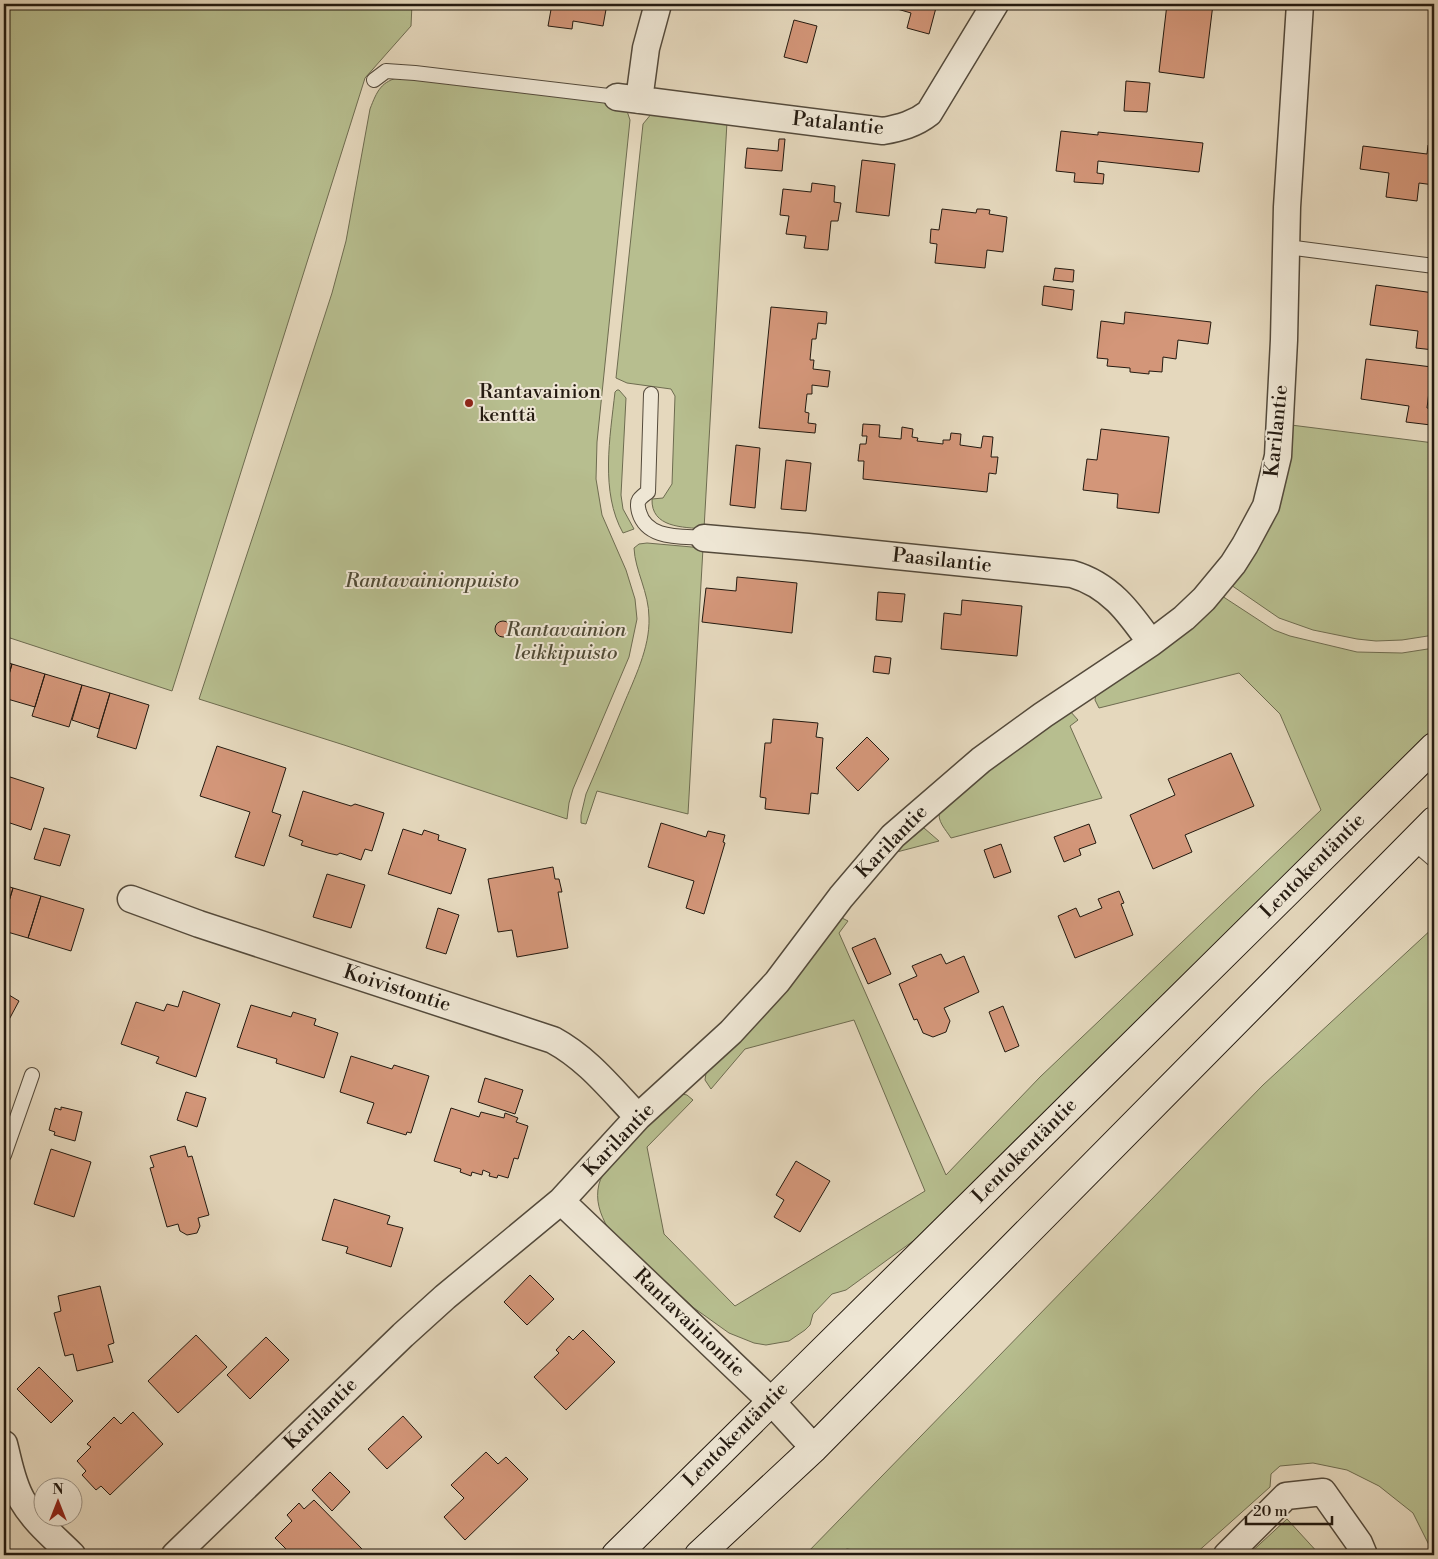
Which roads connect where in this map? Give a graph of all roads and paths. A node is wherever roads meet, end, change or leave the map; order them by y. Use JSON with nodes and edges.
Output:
{"nodes":[{"id":1,"x":658,"y":4,"type":"edge"},
{"id":2,"x":996,"y":4,"type":"edge"},
{"id":3,"x":1300,"y":4,"type":"edge"},
{"id":4,"x":374,"y":80,"type":"dead end"},
{"id":5,"x":628,"y":98,"type":"junction"},
{"id":6,"x":1286,"y":247,"type":"junction"},
{"id":7,"x":1434,"y":266,"type":"edge"},
{"id":8,"x":651,"y":394,"type":"dead end"},
{"id":9,"x":704,"y":538,"type":"joint"},
{"id":10,"x":1151,"y":643,"type":"junction"},
{"id":11,"x":1434,"y":747,"type":"edge"},
{"id":12,"x":1434,"y":821,"type":"edge"},
{"id":13,"x":1413,"y":842,"type":"junction"},
{"id":14,"x":1434,"y":860,"type":"edge"},
{"id":15,"x":131,"y":899,"type":"dead end"},
{"id":16,"x":32,"y":1075,"type":"dead end"},
{"id":17,"x":638,"y":1117,"type":"junction"},
{"id":18,"x":4,"y":1155,"type":"edge"},
{"id":19,"x":561,"y":1201,"type":"junction"},
{"id":20,"x":771,"y":1401,"type":"junction"},
{"id":21,"x":4,"y":1444,"type":"edge"},
{"id":22,"x":814,"y":1448,"type":"junction"},
{"id":23,"x":72,"y":1555,"type":"edge"},
{"id":24,"x":175,"y":1555,"type":"edge"},
{"id":25,"x":616,"y":1555,"type":"edge"},
{"id":26,"x":699,"y":1555,"type":"edge"},
{"id":27,"x":1227,"y":1555,"type":"edge"},
{"id":28,"x":1364,"y":1555,"type":"edge"}],
"edges":[{"from":1,"to":5,"type":"street"},
{"from":2,"to":5,"type":"street","name":"Patalantie"},
{"from":3,"to":6,"type":"street","name":"Karilantie"},
{"from":4,"to":5,"type":"lane"},
{"from":6,"to":7,"type":"lane"},
{"from":6,"to":10,"type":"street","name":"Karilantie"},
{"from":8,"to":9,"type":"lane"},
{"from":9,"to":10,"type":"street","name":"Paasilantie"},
{"from":10,"to":17,"type":"street","name":"Karilantie"},
{"from":11,"to":20,"type":"main road","name":"Lentokentäntie"},
{"from":12,"to":13,"type":"main road"},
{"from":13,"to":14,"type":"lane"},
{"from":13,"to":22,"type":"main road"},
{"from":15,"to":17,"type":"street","name":"Koivistontie"},
{"from":16,"to":18,"type":"lane"},
{"from":17,"to":19,"type":"street","name":"Karilantie"},
{"from":19,"to":20,"type":"street","name":"Rantavainiontie"},
{"from":19,"to":24,"type":"street","name":"Karilantie"},
{"from":20,"to":22,"type":"street","name":"Rantavainiontie"},
{"from":20,"to":25,"type":"main road","name":"Lentokentäntie"},
{"from":21,"to":23,"type":"street"},
{"from":22,"to":26,"type":"main road"},
{"from":27,"to":28,"type":"street"}]}
